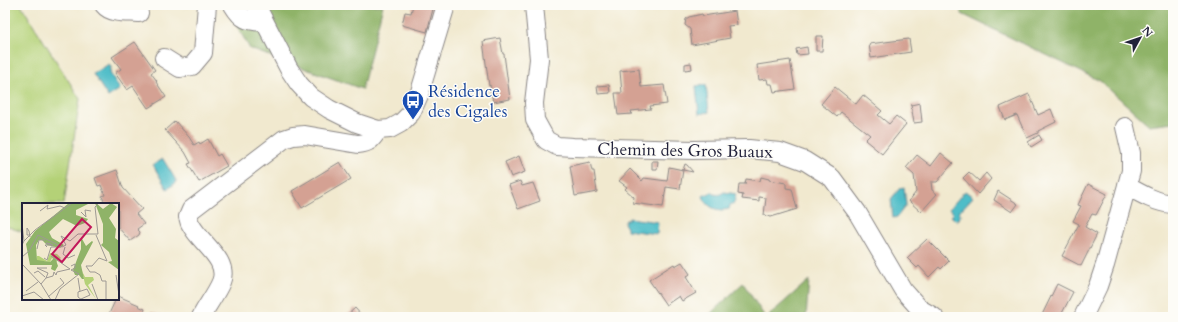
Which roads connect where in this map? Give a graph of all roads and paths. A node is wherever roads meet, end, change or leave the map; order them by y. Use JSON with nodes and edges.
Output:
{"nodes":[{"id":1,"x":104,"y":5,"type":"edge"},
{"id":2,"x":207,"y":5,"type":"edge"},
{"id":3,"x":234,"y":5,"type":"edge"},
{"id":4,"x":256,"y":5,"type":"edge"},
{"id":5,"x":446,"y":5,"type":"edge"},
{"id":6,"x":534,"y":5,"type":"edge"},
{"id":7,"x":138,"y":13,"type":"dead end"},
{"id":8,"x":264,"y":22,"type":"junction"},
{"id":9,"x":164,"y":58,"type":"dead end"},
{"id":10,"x":1125,"y":127,"type":"dead end"},
{"id":11,"x":378,"y":130,"type":"junction"},
{"id":12,"x":1127,"y":186,"type":"junction"},
{"id":13,"x":1173,"y":204,"type":"edge"},
{"id":14,"x":200,"y":317,"type":"edge"},
{"id":15,"x":934,"y":317,"type":"edge"},
{"id":16,"x":1083,"y":317,"type":"edge"}],
"edges":[{"from":1,"to":7,"type":"street"},
{"from":2,"to":9,"type":"street"},
{"from":3,"to":8,"type":"street"},
{"from":4,"to":8,"type":"street"},
{"from":5,"to":11,"type":"street"},
{"from":6,"to":15,"type":"street","name":"Chemin des Gros Buaux"},
{"from":8,"to":11,"type":"street"},
{"from":10,"to":12,"type":"street"},
{"from":11,"to":14,"type":"street"},
{"from":12,"to":13,"type":"street"},
{"from":12,"to":16,"type":"street"}]}
